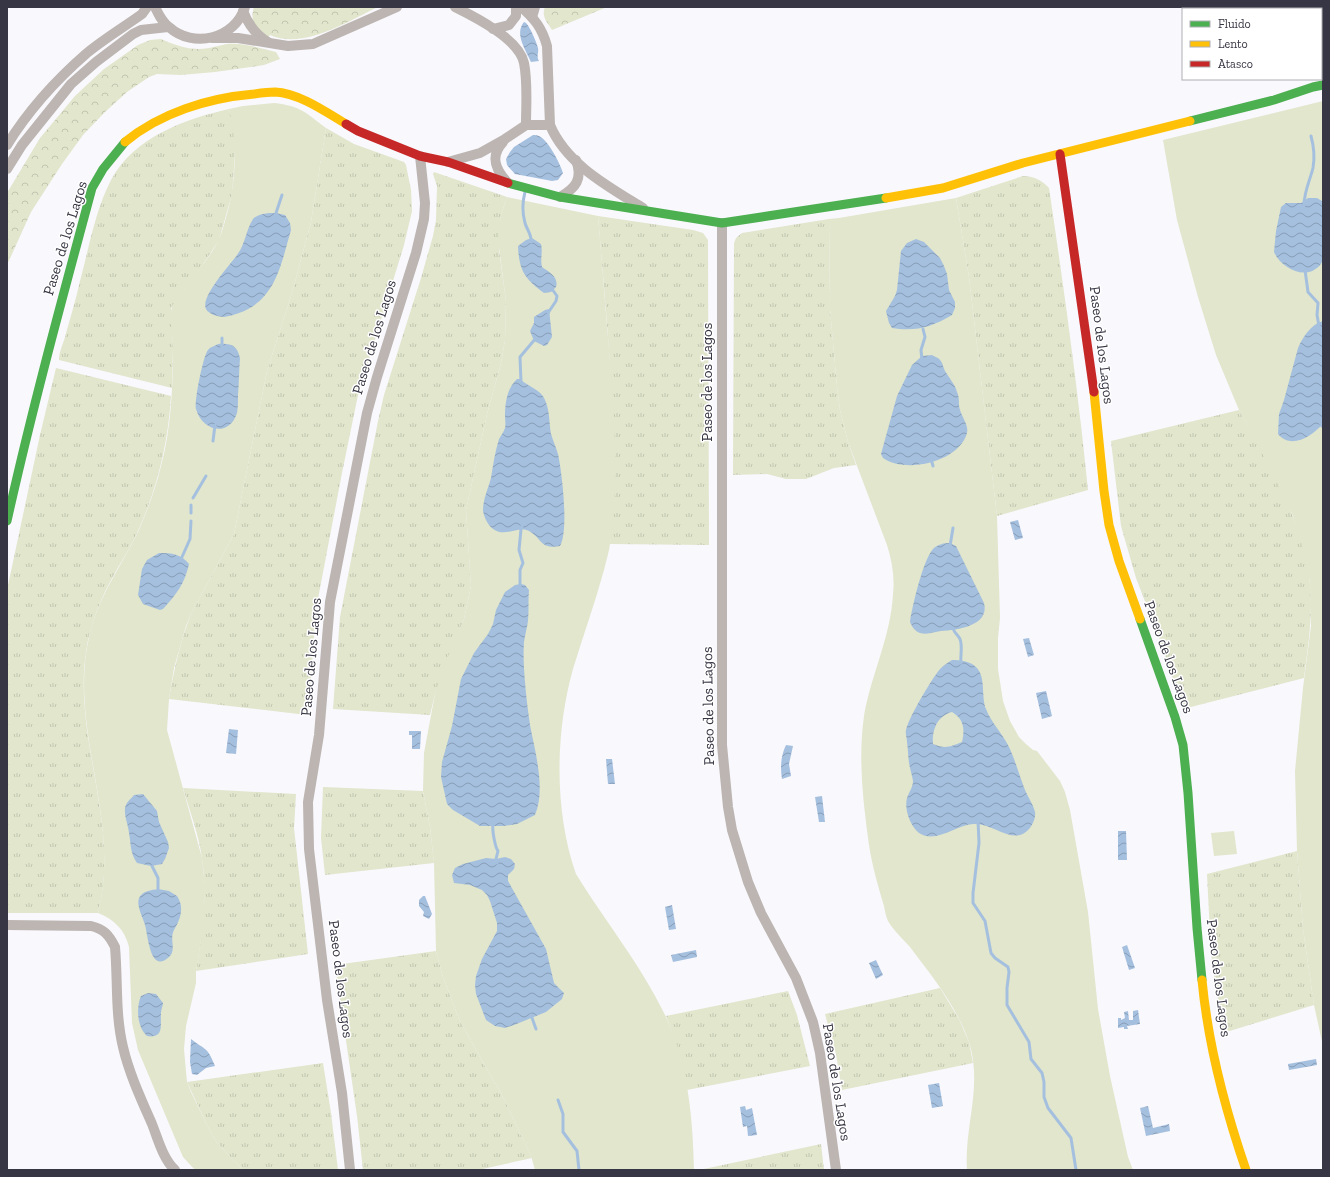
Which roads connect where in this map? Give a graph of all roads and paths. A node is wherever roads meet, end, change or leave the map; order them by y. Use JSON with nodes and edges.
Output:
{"nodes":[{"id":1,"x":146,"y":7,"type":"edge"},
{"id":2,"x":155,"y":7,"type":"edge"},
{"id":3,"x":397,"y":7,"type":"edge"},
{"id":4,"x":516,"y":7,"type":"edge"},
{"id":5,"x":521,"y":7,"type":"edge"},
{"id":6,"x":535,"y":7,"type":"edge"},
{"id":7,"x":459,"y":8,"type":"edge"},
{"id":8,"x":244,"y":9,"type":"edge"},
{"id":9,"x":532,"y":17,"type":"junction"},
{"id":10,"x":168,"y":27,"type":"junction"},
{"id":11,"x":493,"y":29,"type":"junction"},
{"id":12,"x":212,"y":38,"type":"junction"},
{"id":13,"x":272,"y":44,"type":"junction"},
{"id":14,"x":1323,"y":85,"type":"edge"},
{"id":15,"x":526,"y":125,"type":"junction"},
{"id":16,"x":550,"y":125,"type":"junction"},
{"id":17,"x":505,"y":139,"type":"junction"},
{"id":18,"x":7,"y":145,"type":"edge"},
{"id":19,"x":1060,"y":154,"type":"junction"},
{"id":20,"x":420,"y":156,"type":"junction"},
{"id":21,"x":576,"y":160,"type":"junction"},
{"id":22,"x":448,"y":162,"type":"junction"},
{"id":23,"x":7,"y":169,"type":"edge"},
{"id":24,"x":508,"y":183,"type":"junction"},
{"id":25,"x":560,"y":197,"type":"junction"},
{"id":26,"x":645,"y":210,"type":"junction"},
{"id":27,"x":722,"y":223,"type":"junction"},
{"id":28,"x":7,"y":521,"type":"edge"},
{"id":29,"x":7,"y":925,"type":"edge"},
{"id":30,"x":175,"y":1170,"type":"edge"},
{"id":31,"x":350,"y":1170,"type":"edge"},
{"id":32,"x":836,"y":1170,"type":"edge"},
{"id":33,"x":1246,"y":1170,"type":"edge"}],
"edges":[{"from":1,"to":18,"type":"street"},
{"from":2,"to":10,"type":"street"},
{"from":3,"to":13,"type":"street"},
{"from":4,"to":11,"type":"street"},
{"from":5,"to":9,"type":"street","name":"Paseo de los Lagos"},
{"from":6,"to":9,"type":"street"},
{"from":7,"to":11,"type":"street"},
{"from":8,"to":12,"type":"street"},
{"from":8,"to":13,"type":"street"},
{"from":9,"to":16,"type":"street","name":"Paseo de los Lagos"},
{"from":10,"to":12,"type":"street"},
{"from":10,"to":23,"type":"street"},
{"from":11,"to":15,"type":"street"},
{"from":12,"to":13,"type":"street"},
{"from":14,"to":19,"type":"street","name":"Paseo de los Lagos"},
{"from":15,"to":16,"type":"street"},
{"from":15,"to":17,"type":"street","name":"Paseo de los Lagos"},
{"from":16,"to":21,"type":"street","name":"Paseo de los Lagos"},
{"from":17,"to":22,"type":"street","name":"Paseo de los Lagos"},
{"from":17,"to":24,"type":"street","name":"Paseo de los Lagos"},
{"from":19,"to":27,"type":"street","name":"Paseo de los Lagos"},
{"from":19,"to":33,"type":"street","name":"Paseo de los Lagos"},
{"from":20,"to":22,"type":"street","name":"Paseo de los Lagos"},
{"from":20,"to":28,"type":"street","name":"Paseo de los Lagos"},
{"from":20,"to":31,"type":"street","name":"Paseo de los Lagos"},
{"from":21,"to":25,"type":"street"},
{"from":21,"to":26,"type":"street","name":"Paseo de los Lagos"},
{"from":22,"to":24,"type":"street","name":"Paseo de los Lagos"},
{"from":24,"to":25,"type":"street","name":"Paseo de los Lagos"},
{"from":25,"to":26,"type":"street","name":"Paseo de los Lagos"},
{"from":26,"to":27,"type":"street","name":"Paseo de los Lagos"},
{"from":27,"to":32,"type":"street","name":"Paseo de los Lagos"},
{"from":29,"to":30,"type":"street"}]}
